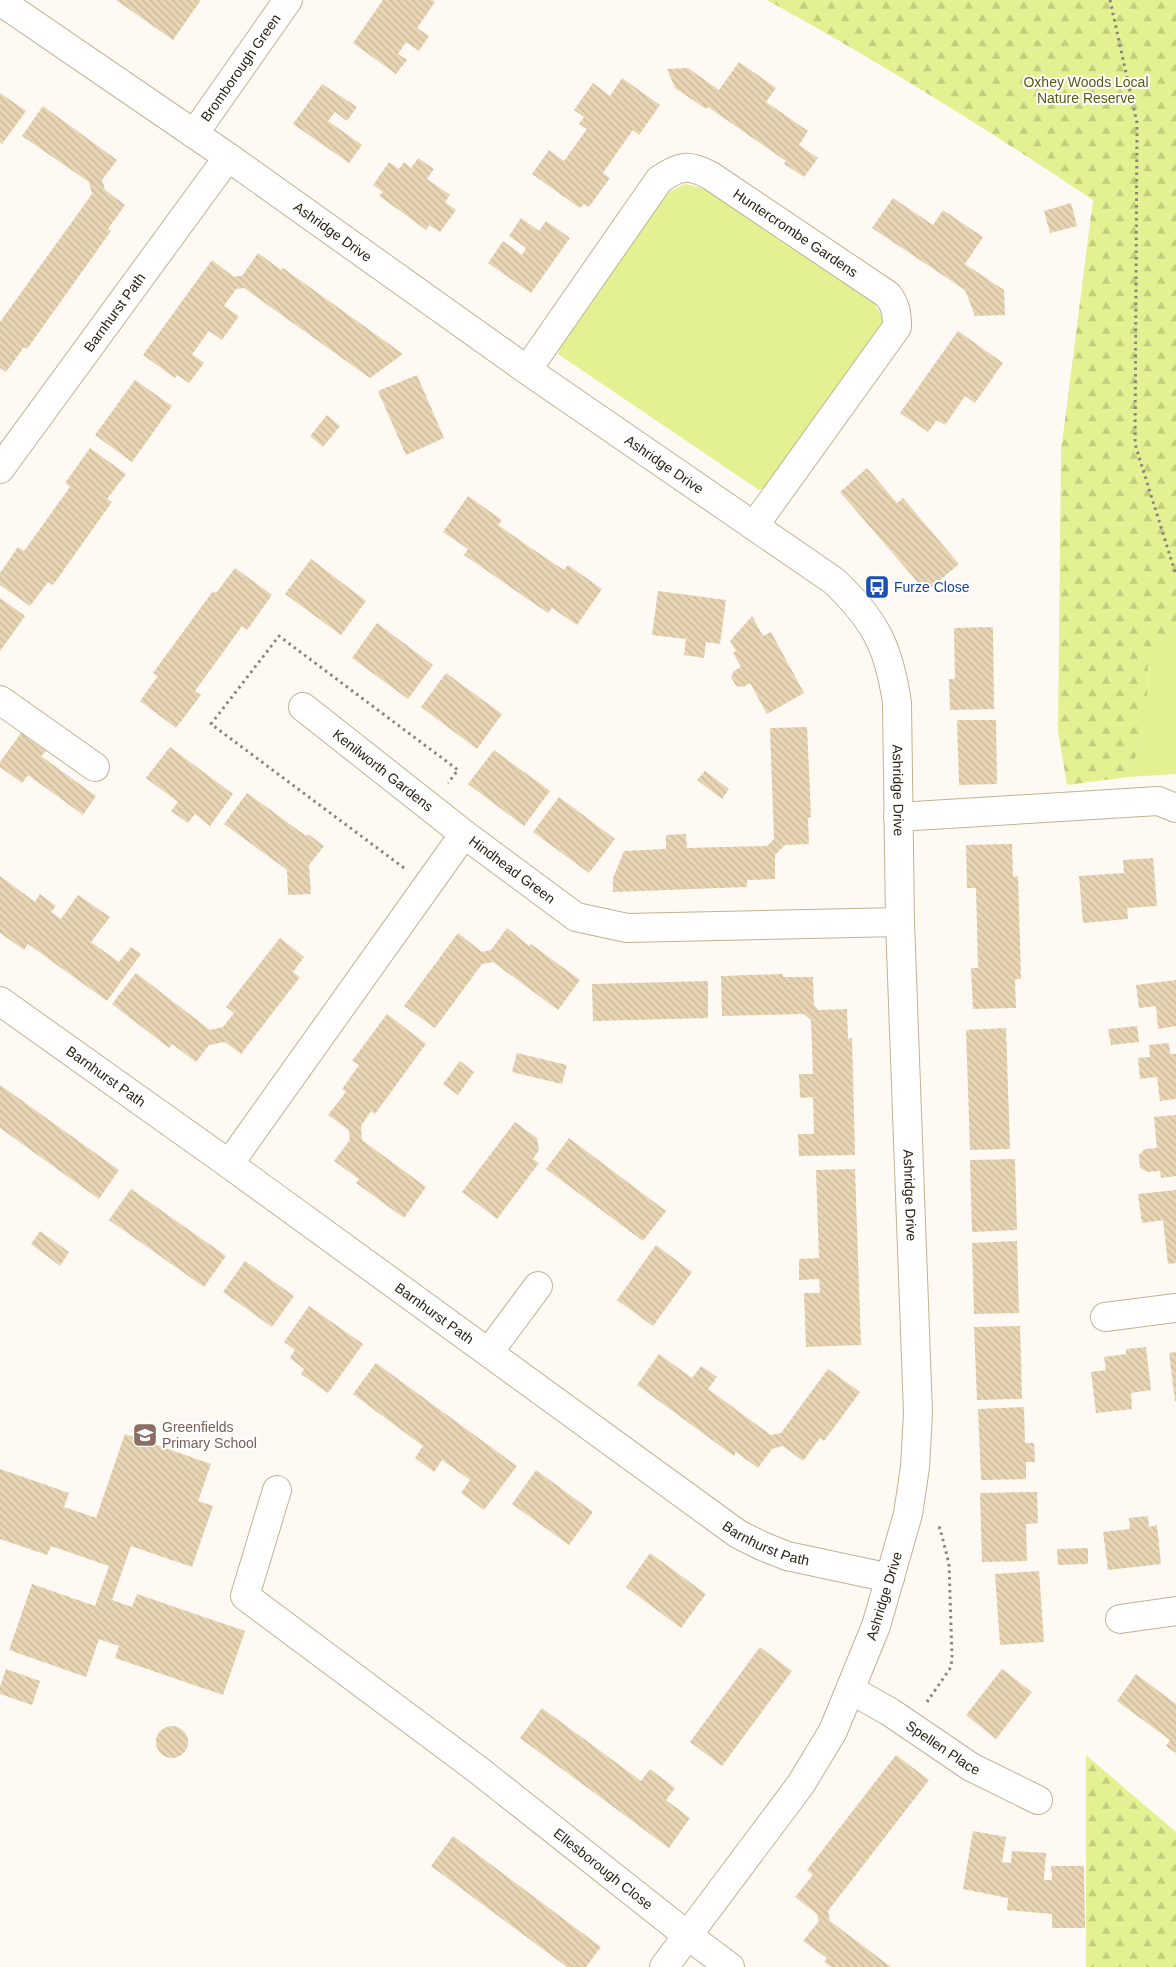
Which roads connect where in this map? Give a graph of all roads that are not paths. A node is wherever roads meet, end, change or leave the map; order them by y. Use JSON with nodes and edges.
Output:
{"nodes":[{"id":1,"x":288,"y":0,"type":"edge"},
{"id":2,"x":0,"y":1,"type":"edge"},
{"id":3,"x":194,"y":134,"type":"junction"},
{"id":4,"x":228,"y":157,"type":"junction"},
{"id":5,"x":527,"y":370,"type":"junction"},
{"id":6,"x":0,"y":469,"type":"edge"},
{"id":7,"x":754,"y":526,"type":"junction"},
{"id":8,"x":0,"y":700,"type":"edge"},
{"id":9,"x":303,"y":707,"type":"dead end"},
{"id":10,"x":95,"y":767,"type":"dead end"},
{"id":11,"x":1176,"y":808,"type":"edge"},
{"id":12,"x":898,"y":817,"type":"junction"},
{"id":13,"x":464,"y":834,"type":"junction"},
{"id":14,"x":900,"y":922,"type":"junction"},
{"id":15,"x":0,"y":1000,"type":"edge"},
{"id":16,"x":229,"y":1164,"type":"junction"},
{"id":17,"x":538,"y":1286,"type":"dead end"},
{"id":18,"x":1176,"y":1308,"type":"edge"},
{"id":19,"x":1105,"y":1317,"type":"dead end"},
{"id":20,"x":489,"y":1352,"type":"junction"},
{"id":21,"x":277,"y":1490,"type":"dead end"},
{"id":22,"x":890,"y":1578,"type":"junction"},
{"id":23,"x":1176,"y":1611,"type":"edge"},
{"id":24,"x":1120,"y":1618,"type":"dead end"},
{"id":25,"x":851,"y":1690,"type":"junction"},
{"id":26,"x":1038,"y":1800,"type":"dead end"},
{"id":27,"x":687,"y":1935,"type":"junction"},
{"id":28,"x":664,"y":1967,"type":"edge"},
{"id":29,"x":730,"y":1967,"type":"edge"}],
"edges":[{"from":1,"to":3,"type":"street","name":"Bromborough Green"},
{"from":2,"to":3,"type":"street","name":"Ashridge Drive"},
{"from":3,"to":4,"type":"street","name":"Ashridge Drive"},
{"from":4,"to":5,"type":"street","name":"Ashridge Drive"},
{"from":4,"to":6,"type":"street","name":"Barnhurst Path"},
{"from":5,"to":7,"type":"street","name":"Ashridge Drive"},
{"from":5,"to":7,"type":"street","name":"Huntercrombe Gardens"},
{"from":7,"to":12,"type":"street","name":"Ashridge Drive"},
{"from":8,"to":10,"type":"street"},
{"from":9,"to":13,"type":"street","name":"Kenilworth Gardens"},
{"from":11,"to":12,"type":"street"},
{"from":12,"to":14,"type":"street","name":"Ashridge Drive"},
{"from":13,"to":14,"type":"street","name":"Hindhead Green"},
{"from":13,"to":16,"type":"street","name":"Hindhead Green"},
{"from":14,"to":22,"type":"street","name":"Ashridge Drive"},
{"from":15,"to":16,"type":"street","name":"Barnhurst Path"},
{"from":16,"to":20,"type":"street","name":"Barnhurst Path"},
{"from":17,"to":20,"type":"street"},
{"from":18,"to":19,"type":"street"},
{"from":20,"to":22,"type":"street","name":"Barnhurst Path"},
{"from":21,"to":27,"type":"street","name":"Ellesborough Close"},
{"from":22,"to":25,"type":"street","name":"Ashridge Drive"},
{"from":23,"to":24,"type":"street"},
{"from":25,"to":26,"type":"street","name":"Spellen Place"},
{"from":25,"to":27,"type":"street","name":"Ashridge Drive"},
{"from":27,"to":28,"type":"street","name":"Ashridge Drive"},
{"from":27,"to":29,"type":"street","name":"Ellesborough Close"}]}
